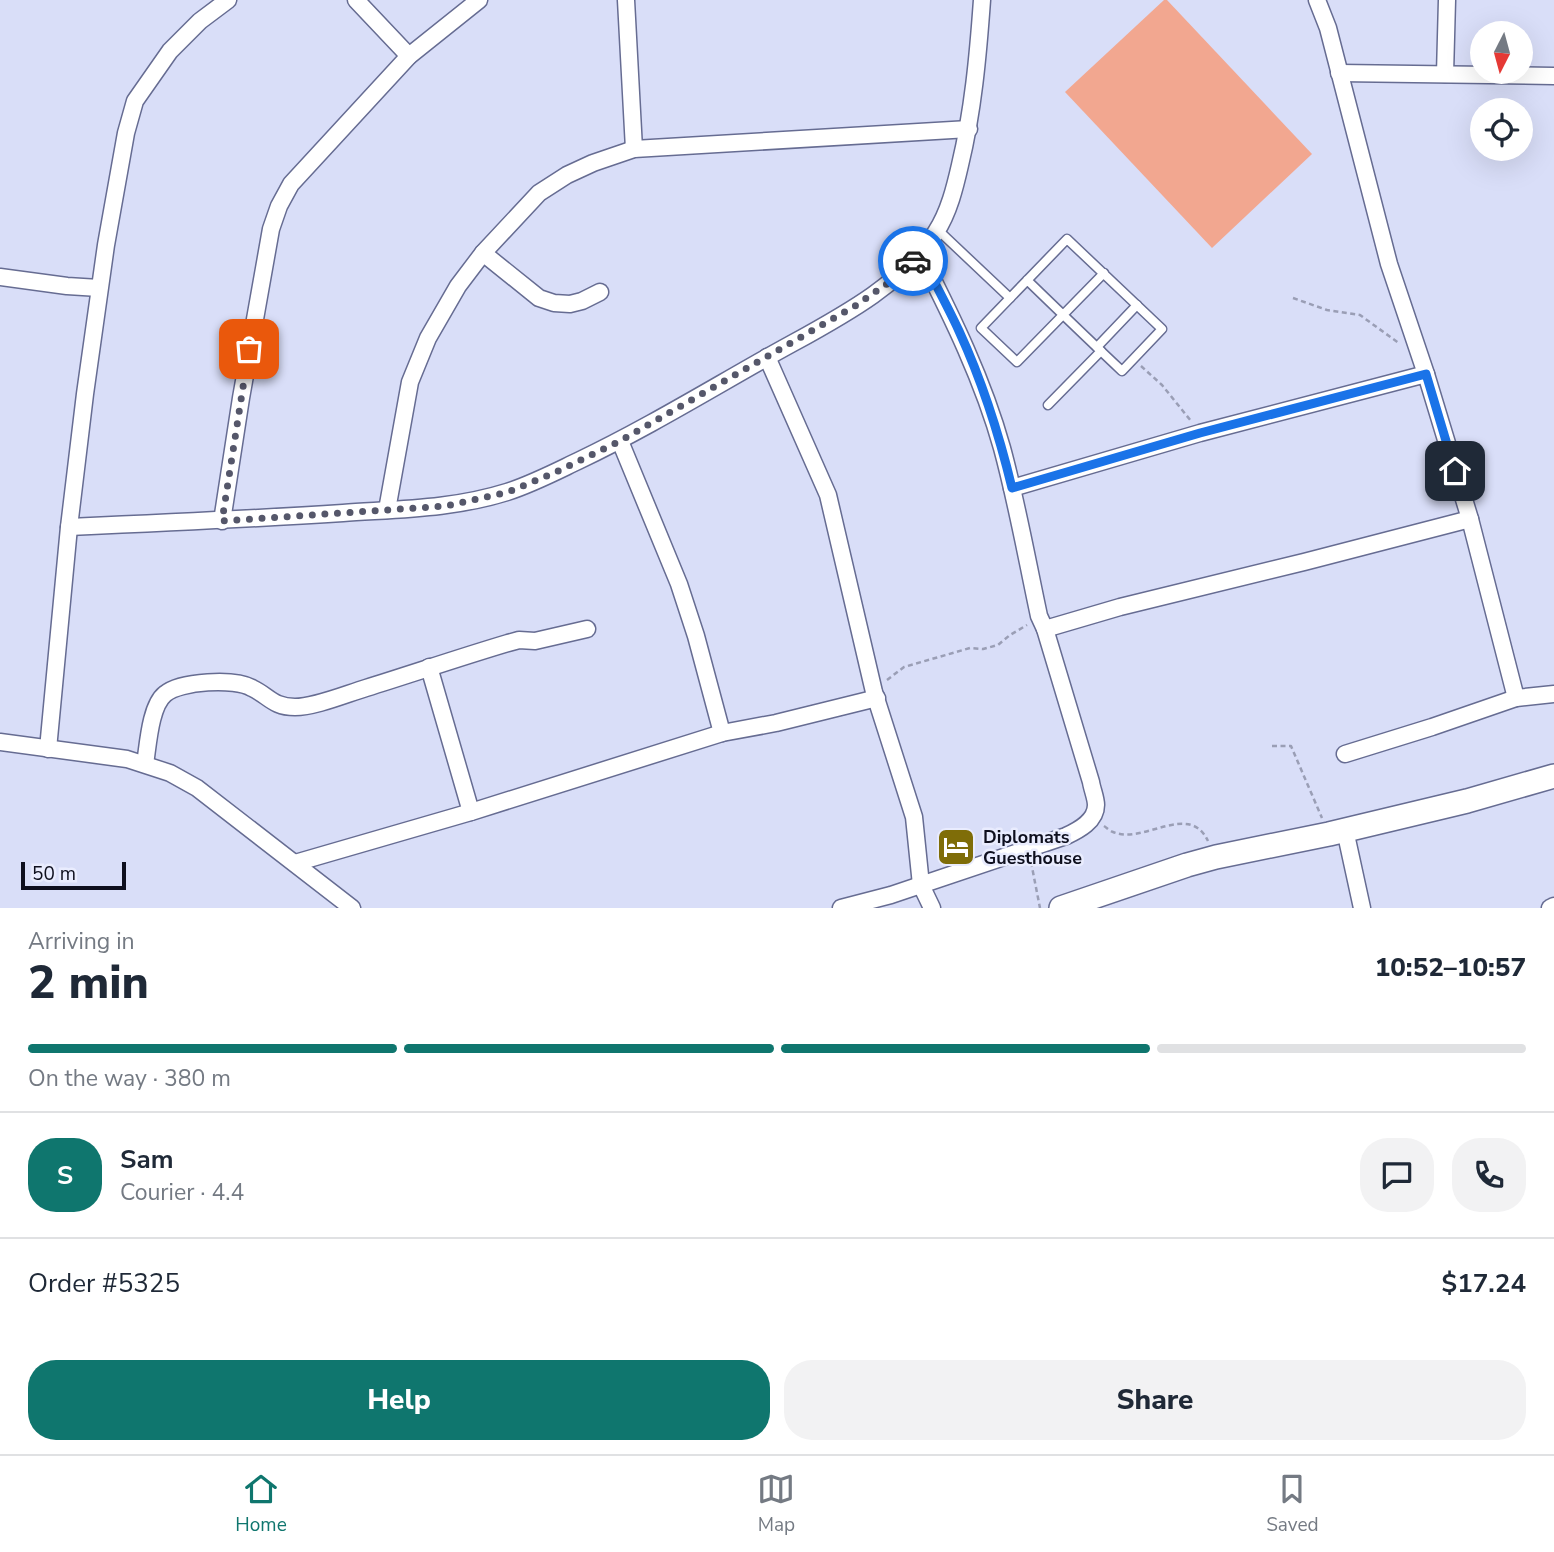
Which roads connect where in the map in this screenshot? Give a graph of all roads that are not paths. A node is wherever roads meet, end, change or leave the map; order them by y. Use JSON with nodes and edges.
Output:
{"nodes":[{"id":1,"x":228,"y":0,"type":"edge"},
{"id":2,"x":356,"y":0,"type":"edge"},
{"id":3,"x":479,"y":0,"type":"edge"},
{"id":4,"x":626,"y":0,"type":"edge"},
{"id":5,"x":982,"y":0,"type":"edge"},
{"id":6,"x":1317,"y":0,"type":"edge"},
{"id":7,"x":1447,"y":0,"type":"edge"},
{"id":8,"x":408,"y":56,"type":"junction"},
{"id":9,"x":1339,"y":73,"type":"junction"},
{"id":10,"x":1445,"y":74,"type":"junction"},
{"id":11,"x":1554,"y":76,"type":"edge"},
{"id":12,"x":969,"y":129,"type":"junction"},
{"id":13,"x":634,"y":149,"type":"junction"},
{"id":14,"x":938,"y":230,"type":"junction"},
{"id":15,"x":483,"y":253,"type":"junction"},
{"id":16,"x":920,"y":254,"type":"junction"},
{"id":17,"x":1104,"y":273,"type":"junction"},
{"id":18,"x":0,"y":277,"type":"edge"},
{"id":19,"x":1027,"y":281,"type":"junction"},
{"id":20,"x":99,"y":288,"type":"junction"},
{"id":21,"x":600,"y":292,"type":"dead end"},
{"id":22,"x":1010,"y":298,"type":"junction"},
{"id":23,"x":1137,"y":305,"type":"junction"},
{"id":24,"x":1063,"y":315,"type":"junction"},
{"id":25,"x":1099,"y":349,"type":"junction"},
{"id":26,"x":767,"y":357,"type":"junction"},
{"id":27,"x":1423,"y":366,"type":"junction"},
{"id":28,"x":1048,"y":405,"type":"dead end"},
{"id":29,"x":620,"y":441,"type":"junction"},
{"id":30,"x":1012,"y":488,"type":"junction"},
{"id":31,"x":387,"y":510,"type":"junction"},
{"id":32,"x":1470,"y":519,"type":"junction"},
{"id":33,"x":222,"y":521,"type":"junction"},
{"id":34,"x":69,"y":527,"type":"junction"},
{"id":35,"x":1042,"y":623,"type":"junction"},
{"id":36,"x":587,"y":629,"type":"dead end"},
{"id":37,"x":429,"y":667,"type":"junction"},
{"id":38,"x":1554,"y":694,"type":"edge"},
{"id":39,"x":876,"y":695,"type":"junction"},
{"id":40,"x":1516,"y":698,"type":"junction"},
{"id":41,"x":722,"y":733,"type":"junction"},
{"id":42,"x":0,"y":742,"type":"edge"},
{"id":43,"x":48,"y":749,"type":"junction"},
{"id":44,"x":1345,"y":754,"type":"dead end"},
{"id":45,"x":145,"y":764,"type":"junction"},
{"id":46,"x":1554,"y":776,"type":"edge"},
{"id":47,"x":471,"y":812,"type":"junction"},
{"id":48,"x":1337,"y":832,"type":"junction"},
{"id":49,"x":295,"y":863,"type":"junction"},
{"id":50,"x":921,"y":885,"type":"junction"},
{"id":51,"x":352,"y":908,"type":"edge"},
{"id":52,"x":841,"y":908,"type":"edge"},
{"id":53,"x":932,"y":908,"type":"edge"},
{"id":54,"x":1061,"y":908,"type":"edge"},
{"id":55,"x":1362,"y":908,"type":"edge"}],
"edges":[{"from":1,"to":20,"type":"street"},
{"from":2,"to":8,"type":"street"},
{"from":3,"to":8,"type":"street"},
{"from":4,"to":13,"type":"street"},
{"from":5,"to":12,"type":"street"},
{"from":6,"to":9,"type":"street"},
{"from":7,"to":10,"type":"street"},
{"from":8,"to":33,"type":"street"},
{"from":9,"to":10,"type":"street"},
{"from":9,"to":27,"type":"street"},
{"from":10,"to":11,"type":"street"},
{"from":12,"to":13,"type":"street"},
{"from":12,"to":14,"type":"street"},
{"from":13,"to":15,"type":"street"},
{"from":14,"to":16,"type":"street"},
{"from":14,"to":22,"type":"lane"},
{"from":15,"to":21,"type":"street"},
{"from":15,"to":31,"type":"street"},
{"from":16,"to":26,"type":"street"},
{"from":16,"to":30,"type":"street"},
{"from":17,"to":19,"type":"lane"},
{"from":17,"to":23,"type":"lane"},
{"from":17,"to":24,"type":"lane"},
{"from":18,"to":20,"type":"street"},
{"from":19,"to":22,"type":"lane"},
{"from":19,"to":24,"type":"lane"},
{"from":20,"to":34,"type":"street"},
{"from":22,"to":24,"type":"lane"},
{"from":23,"to":25,"type":"lane"},
{"from":23,"to":25,"type":"lane"},
{"from":24,"to":25,"type":"lane"},
{"from":25,"to":28,"type":"lane"},
{"from":26,"to":29,"type":"street"},
{"from":26,"to":39,"type":"street"},
{"from":27,"to":30,"type":"street"},
{"from":27,"to":32,"type":"street"},
{"from":29,"to":31,"type":"street"},
{"from":29,"to":41,"type":"street"},
{"from":30,"to":35,"type":"street"},
{"from":31,"to":33,"type":"street"},
{"from":32,"to":35,"type":"street"},
{"from":32,"to":40,"type":"street"},
{"from":33,"to":34,"type":"street"},
{"from":34,"to":43,"type":"street"},
{"from":35,"to":50,"type":"street"},
{"from":36,"to":37,"type":"street"},
{"from":37,"to":45,"type":"street"},
{"from":37,"to":47,"type":"street"},
{"from":38,"to":40,"type":"street"},
{"from":39,"to":41,"type":"street"},
{"from":39,"to":50,"type":"street"},
{"from":40,"to":44,"type":"street"},
{"from":41,"to":47,"type":"street"},
{"from":42,"to":43,"type":"street"},
{"from":43,"to":45,"type":"street"},
{"from":45,"to":49,"type":"street"},
{"from":46,"to":48,"type":"street"},
{"from":47,"to":49,"type":"street"},
{"from":48,"to":54,"type":"street"},
{"from":48,"to":55,"type":"street"},
{"from":49,"to":51,"type":"street"},
{"from":50,"to":52,"type":"street"},
{"from":50,"to":53,"type":"street"}]}
